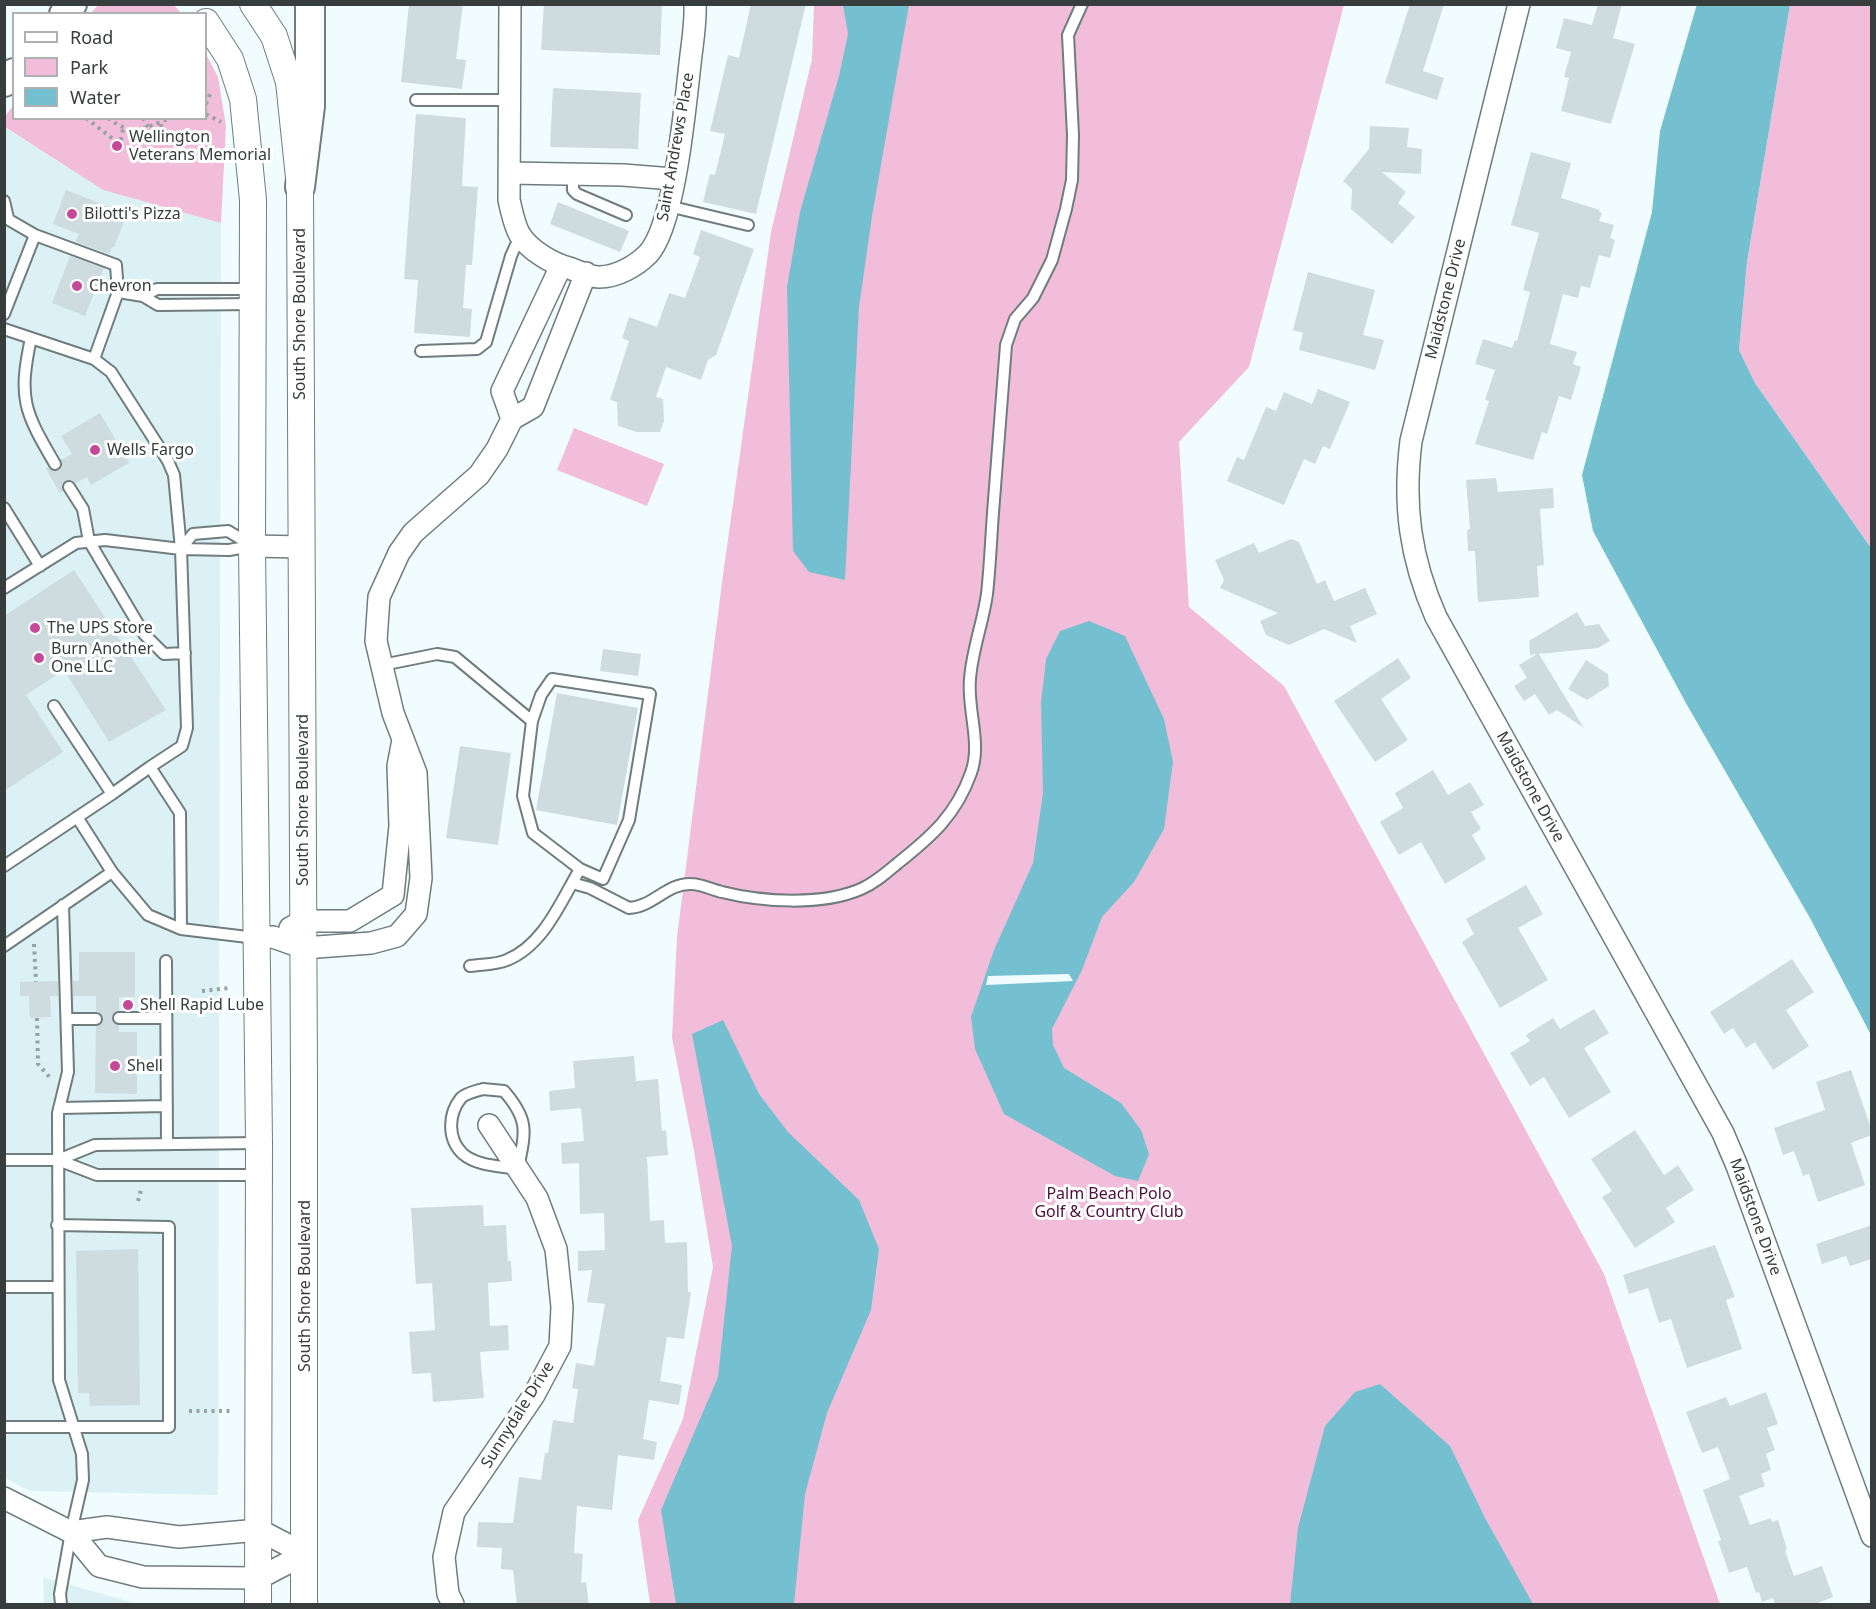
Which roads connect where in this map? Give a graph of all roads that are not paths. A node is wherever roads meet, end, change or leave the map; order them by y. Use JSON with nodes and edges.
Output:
{"nodes":[{"id":1,"x":253,"y":4,"type":"edge"},
{"id":2,"x":310,"y":4,"type":"edge"},
{"id":3,"x":510,"y":4,"type":"edge"},
{"id":4,"x":695,"y":4,"type":"edge"},
{"id":5,"x":1082,"y":4,"type":"edge"},
{"id":6,"x":1519,"y":4,"type":"edge"},
{"id":7,"x":207,"y":24,"type":"edge"},
{"id":8,"x":416,"y":100,"type":"dead end"},
{"id":9,"x":510,"y":100,"type":"junction"},
{"id":10,"x":509,"y":173,"type":"junction"},
{"id":11,"x":573,"y":174,"type":"junction"},
{"id":12,"x":673,"y":179,"type":"junction"},
{"id":13,"x":300,"y":187,"type":"junction"},
{"id":14,"x":4,"y":201,"type":"edge"},
{"id":15,"x":668,"y":206,"type":"junction"},
{"id":16,"x":626,"y":215,"type":"dead end"},
{"id":17,"x":6,"y":217,"type":"edge"},
{"id":18,"x":748,"y":225,"type":"dead end"},
{"id":19,"x":35,"y":235,"type":"junction"},
{"id":20,"x":520,"y":236,"type":"junction"},
{"id":21,"x":561,"y":266,"type":"junction"},
{"id":22,"x":586,"y":273,"type":"junction"},
{"id":23,"x":118,"y":292,"type":"junction"},
{"id":24,"x":143,"y":296,"type":"junction"},
{"id":25,"x":254,"y":296,"type":"junction"},
{"id":26,"x":4,"y":314,"type":"edge"},
{"id":27,"x":4,"y":329,"type":"edge"},
{"id":28,"x":31,"y":338,"type":"junction"},
{"id":29,"x":421,"y":351,"type":"dead end"},
{"id":30,"x":94,"y":359,"type":"junction"},
{"id":31,"x":512,"y":419,"type":"junction"},
{"id":32,"x":54,"y":464,"type":"dead end"},
{"id":33,"x":69,"y":487,"type":"dead end"},
{"id":34,"x":4,"y":508,"type":"edge"},
{"id":35,"x":88,"y":541,"type":"junction"},
{"id":36,"x":252,"y":546,"type":"junction"},
{"id":37,"x":302,"y":547,"type":"junction"},
{"id":38,"x":181,"y":549,"type":"junction"},
{"id":39,"x":40,"y":566,"type":"junction"},
{"id":40,"x":4,"y":588,"type":"edge"},
{"id":41,"x":185,"y":653,"type":"junction"},
{"id":42,"x":382,"y":665,"type":"junction"},
{"id":43,"x":54,"y":706,"type":"dead end"},
{"id":44,"x":532,"y":721,"type":"junction"},
{"id":45,"x":403,"y":740,"type":"junction"},
{"id":46,"x":150,"y":767,"type":"junction"},
{"id":47,"x":112,"y":794,"type":"junction"},
{"id":48,"x":77,"y":817,"type":"junction"},
{"id":49,"x":4,"y":866,"type":"edge"},
{"id":50,"x":580,"y":869,"type":"junction"},
{"id":51,"x":112,"y":872,"type":"junction"},
{"id":52,"x":572,"y":884,"type":"junction"},
{"id":53,"x":63,"y":905,"type":"junction"},
{"id":54,"x":303,"y":921,"type":"junction"},
{"id":55,"x":181,"y":929,"type":"junction"},
{"id":56,"x":264,"y":938,"type":"junction"},
{"id":57,"x":4,"y":946,"type":"edge"},
{"id":58,"x":304,"y":948,"type":"junction"},
{"id":59,"x":166,"y":961,"type":"dead end"},
{"id":60,"x":470,"y":966,"type":"dead end"},
{"id":61,"x":119,"y":1018,"type":"dead end"},
{"id":62,"x":166,"y":1018,"type":"junction"},
{"id":63,"x":67,"y":1019,"type":"junction"},
{"id":64,"x":96,"y":1019,"type":"dead end"},
{"id":65,"x":167,"y":1106,"type":"junction"},
{"id":66,"x":59,"y":1108,"type":"junction"},
{"id":67,"x":489,"y":1125,"type":"dead end"},
{"id":68,"x":259,"y":1143,"type":"junction"},
{"id":69,"x":167,"y":1144,"type":"junction"},
{"id":70,"x":4,"y":1160,"type":"edge"},
{"id":71,"x":58,"y":1160,"type":"junction"},
{"id":72,"x":518,"y":1169,"type":"junction"},
{"id":73,"x":257,"y":1175,"type":"junction"},
{"id":74,"x":57,"y":1225,"type":"junction"},
{"id":75,"x":4,"y":1287,"type":"edge"},
{"id":76,"x":57,"y":1287,"type":"junction"},
{"id":77,"x":74,"y":1426,"type":"junction"},
{"id":78,"x":4,"y":1427,"type":"edge"},
{"id":79,"x":4,"y":1498,"type":"edge"},
{"id":80,"x":259,"y":1530,"type":"junction"},
{"id":81,"x":71,"y":1532,"type":"junction"},
{"id":82,"x":1872,"y":1536,"type":"edge"},
{"id":83,"x":305,"y":1554,"type":"junction"},
{"id":84,"x":259,"y":1578,"type":"junction"},
{"id":85,"x":61,"y":1605,"type":"edge"},
{"id":86,"x":258,"y":1605,"type":"edge"},
{"id":87,"x":304,"y":1605,"type":"edge"},
{"id":88,"x":453,"y":1605,"type":"edge"}],
"edges":[{"from":1,"to":13,"type":"street","name":"South Shore Boulevard"},
{"from":2,"to":13,"type":"main road"},
{"from":3,"to":9,"type":"street"},
{"from":4,"to":12,"type":"street","name":"Saint Andrews Place"},
{"from":5,"to":52,"type":"lane"},
{"from":6,"to":82,"type":"street","name":"Maidstone Drive"},
{"from":7,"to":25,"type":"street"},
{"from":8,"to":9,"type":"lane"},
{"from":9,"to":10,"type":"street"},
{"from":10,"to":11,"type":"street"},
{"from":10,"to":20,"type":"street"},
{"from":11,"to":12,"type":"street"},
{"from":11,"to":16,"type":"lane"},
{"from":12,"to":15,"type":"street","name":"Saint Andrews Place"},
{"from":13,"to":37,"type":"street","name":"South Shore Boulevard"},
{"from":14,"to":17,"type":"lane"},
{"from":15,"to":18,"type":"lane"},
{"from":15,"to":22,"type":"street","name":"Saint Andrews Place"},
{"from":17,"to":19,"type":"lane"},
{"from":19,"to":23,"type":"lane"},
{"from":19,"to":26,"type":"lane"},
{"from":20,"to":21,"type":"street","name":"Saint Andrews Place"},
{"from":20,"to":29,"type":"lane"},
{"from":21,"to":22,"type":"street","name":"Saint Andrews Place"},
{"from":21,"to":31,"type":"street"},
{"from":22,"to":31,"type":"street"},
{"from":23,"to":24,"type":"lane"},
{"from":23,"to":30,"type":"lane"},
{"from":24,"to":25,"type":"lane"},
{"from":24,"to":25,"type":"lane"},
{"from":25,"to":36,"type":"street"},
{"from":27,"to":28,"type":"lane"},
{"from":28,"to":30,"type":"lane"},
{"from":28,"to":32,"type":"lane"},
{"from":30,"to":38,"type":"lane"},
{"from":31,"to":42,"type":"street"},
{"from":33,"to":35,"type":"lane"},
{"from":34,"to":39,"type":"lane"},
{"from":35,"to":38,"type":"lane"},
{"from":35,"to":39,"type":"lane"},
{"from":35,"to":41,"type":"lane"},
{"from":36,"to":37,"type":"street"},
{"from":36,"to":38,"type":"lane"},
{"from":36,"to":38,"type":"lane"},
{"from":36,"to":56,"type":"street"},
{"from":37,"to":54,"type":"street","name":"South Shore Boulevard"},
{"from":38,"to":41,"type":"lane"},
{"from":39,"to":40,"type":"lane"},
{"from":41,"to":46,"type":"lane"},
{"from":42,"to":44,"type":"lane"},
{"from":42,"to":45,"type":"street"},
{"from":43,"to":47,"type":"lane"},
{"from":44,"to":50,"type":"lane"},
{"from":44,"to":50,"type":"lane"},
{"from":45,"to":54,"type":"street"},
{"from":45,"to":58,"type":"street"},
{"from":46,"to":47,"type":"lane"},
{"from":46,"to":55,"type":"lane"},
{"from":47,"to":48,"type":"lane"},
{"from":48,"to":49,"type":"lane"},
{"from":48,"to":51,"type":"lane"},
{"from":50,"to":52,"type":"lane"},
{"from":51,"to":53,"type":"lane"},
{"from":51,"to":55,"type":"lane"},
{"from":52,"to":60,"type":"lane"},
{"from":53,"to":57,"type":"lane"},
{"from":53,"to":63,"type":"lane"},
{"from":54,"to":56,"type":"street"},
{"from":54,"to":58,"type":"street","name":"South Shore Boulevard"},
{"from":55,"to":56,"type":"lane"},
{"from":56,"to":58,"type":"street"},
{"from":56,"to":68,"type":"street"},
{"from":58,"to":83,"type":"street","name":"South Shore Boulevard"},
{"from":59,"to":62,"type":"lane"},
{"from":61,"to":62,"type":"lane"},
{"from":62,"to":65,"type":"lane"},
{"from":63,"to":64,"type":"lane"},
{"from":63,"to":66,"type":"lane"},
{"from":65,"to":66,"type":"lane"},
{"from":65,"to":69,"type":"lane"},
{"from":66,"to":71,"type":"lane"},
{"from":67,"to":72,"type":"street","name":"Sunnydale Drive"},
{"from":68,"to":69,"type":"lane"},
{"from":68,"to":73,"type":"street"},
{"from":69,"to":71,"type":"lane"},
{"from":70,"to":71,"type":"lane"},
{"from":71,"to":73,"type":"lane"},
{"from":71,"to":74,"type":"lane"},
{"from":72,"to":72,"type":"lane"},
{"from":72,"to":88,"type":"street","name":"Sunnydale Drive"},
{"from":73,"to":80,"type":"street"},
{"from":74,"to":76,"type":"lane"},
{"from":74,"to":77,"type":"lane"},
{"from":75,"to":76,"type":"lane"},
{"from":76,"to":77,"type":"lane"},
{"from":77,"to":78,"type":"lane"},
{"from":77,"to":81,"type":"lane"},
{"from":79,"to":81,"type":"street"},
{"from":80,"to":81,"type":"street"},
{"from":80,"to":83,"type":"street"},
{"from":80,"to":84,"type":"street"},
{"from":81,"to":84,"type":"street"},
{"from":81,"to":85,"type":"lane"},
{"from":83,"to":84,"type":"street"},
{"from":83,"to":87,"type":"street","name":"South Shore Boulevard"},
{"from":84,"to":86,"type":"street"}]}
